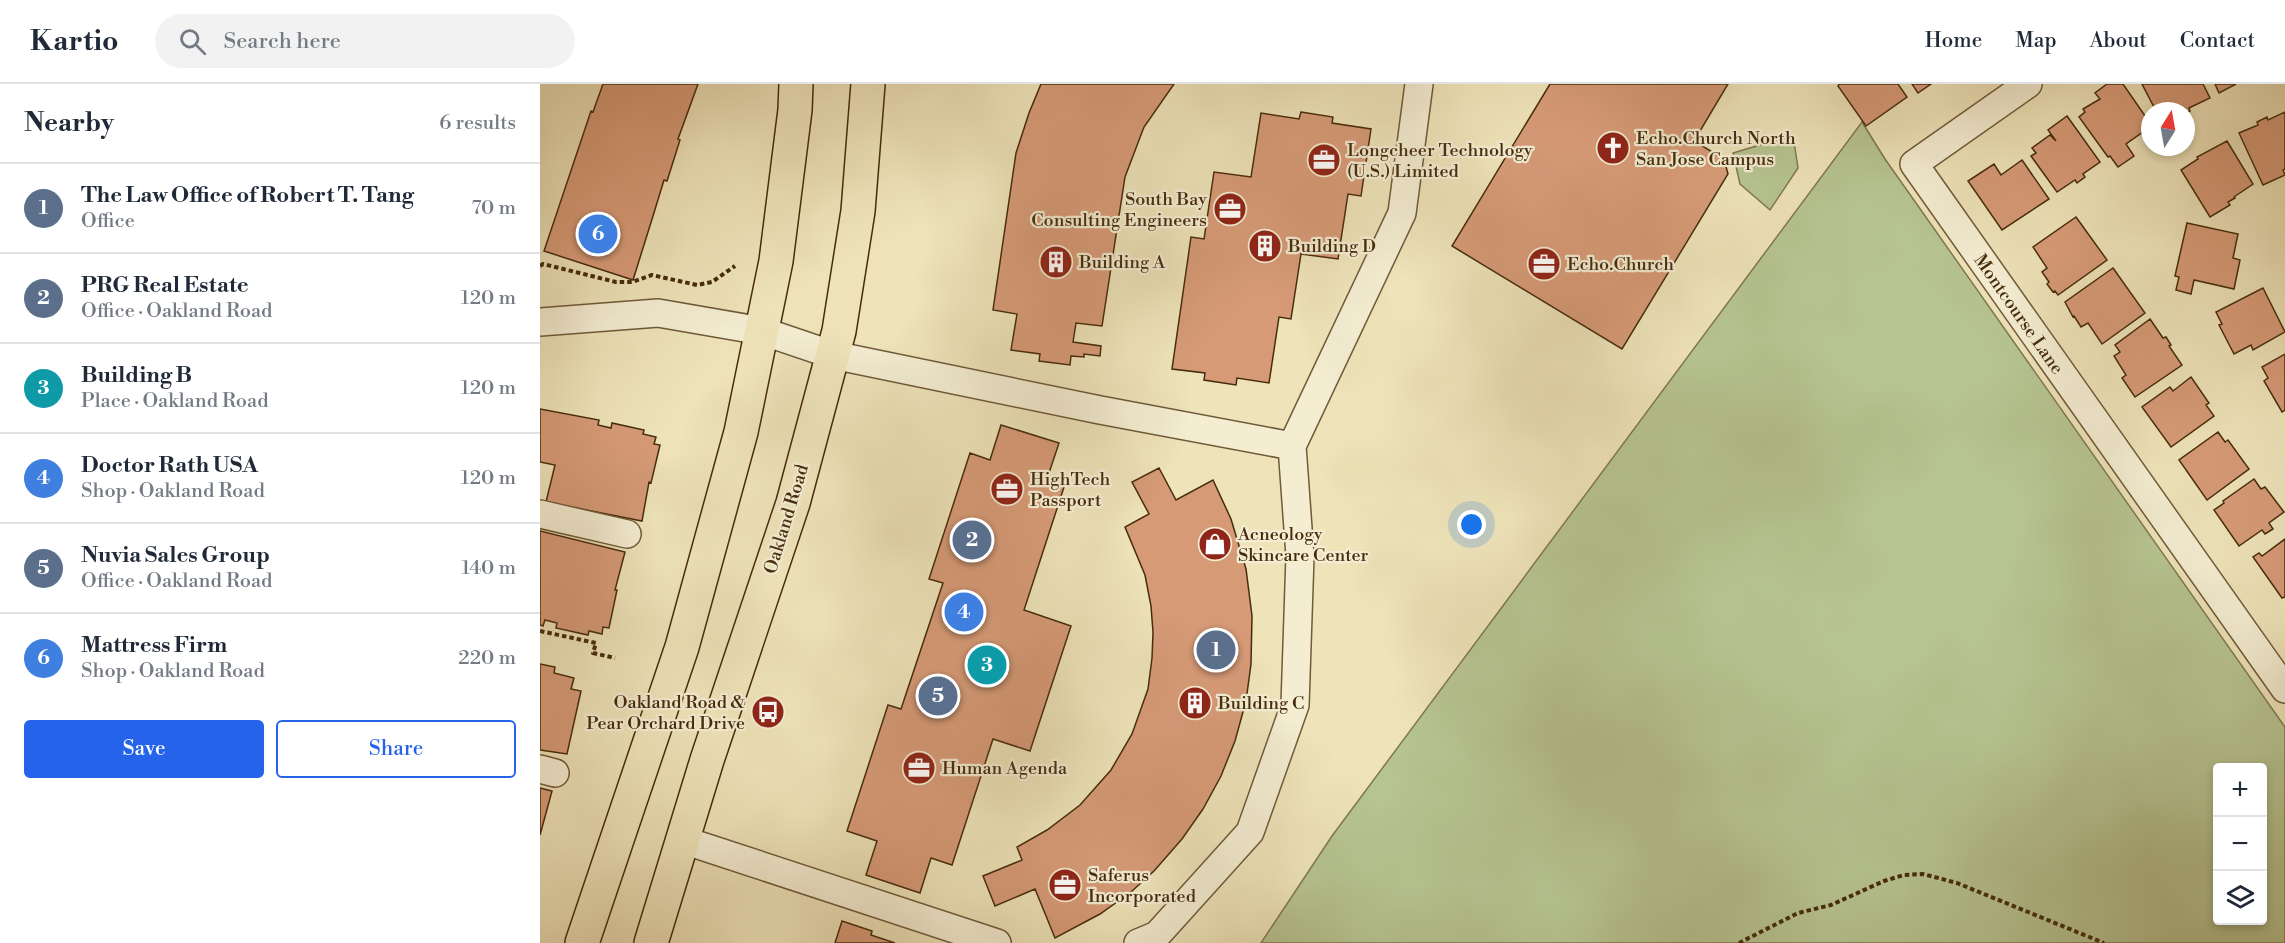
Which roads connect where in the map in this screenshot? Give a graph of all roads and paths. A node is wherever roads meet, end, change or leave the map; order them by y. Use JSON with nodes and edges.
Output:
{"nodes":[{"id":1,"x":795,"y":84,"type":"edge"},
{"id":2,"x":868,"y":84,"type":"edge"},
{"id":3,"x":1419,"y":84,"type":"edge"},
{"id":4,"x":2028,"y":84,"type":"edge"},
{"id":5,"x":540,"y":266,"type":"edge"},
{"id":6,"x":735,"y":266,"type":"dead end"},
{"id":7,"x":540,"y":322,"type":"edge"},
{"id":8,"x":762,"y":331,"type":"junction"},
{"id":9,"x":833,"y":355,"type":"junction"},
{"id":10,"x":1292,"y":446,"type":"junction"},
{"id":11,"x":540,"y":514,"type":"edge"},
{"id":12,"x":627,"y":534,"type":"dead end"},
{"id":13,"x":540,"y":631,"type":"edge"},
{"id":14,"x":615,"y":658,"type":"dead end"},
{"id":15,"x":2285,"y":689,"type":"edge"},
{"id":16,"x":683,"y":840,"type":"junction"},
{"id":17,"x":582,"y":943,"type":"edge"},
{"id":18,"x":651,"y":943,"type":"edge"},
{"id":19,"x":997,"y":943,"type":"edge"},
{"id":20,"x":1138,"y":943,"type":"edge"},
{"id":21,"x":1739,"y":943,"type":"edge"},
{"id":22,"x":2104,"y":943,"type":"edge"}],
"edges":[{"from":1,"to":8,"type":"main road"},
{"from":2,"to":9,"type":"main road","name":"Oakland Road"},
{"from":3,"to":10,"type":"street"},
{"from":4,"to":15,"type":"street","name":"Montcourse Lane"},
{"from":5,"to":6,"type":"path"},
{"from":7,"to":8,"type":"street"},
{"from":8,"to":9,"type":"street"},
{"from":8,"to":17,"type":"main road"},
{"from":9,"to":10,"type":"street"},
{"from":9,"to":16,"type":"main road","name":"Oakland Road"},
{"from":10,"to":20,"type":"street"},
{"from":11,"to":12,"type":"street"},
{"from":13,"to":14,"type":"path"},
{"from":16,"to":18,"type":"main road","name":"Oakland Road"},
{"from":16,"to":19,"type":"street"},
{"from":21,"to":22,"type":"path"}]}
